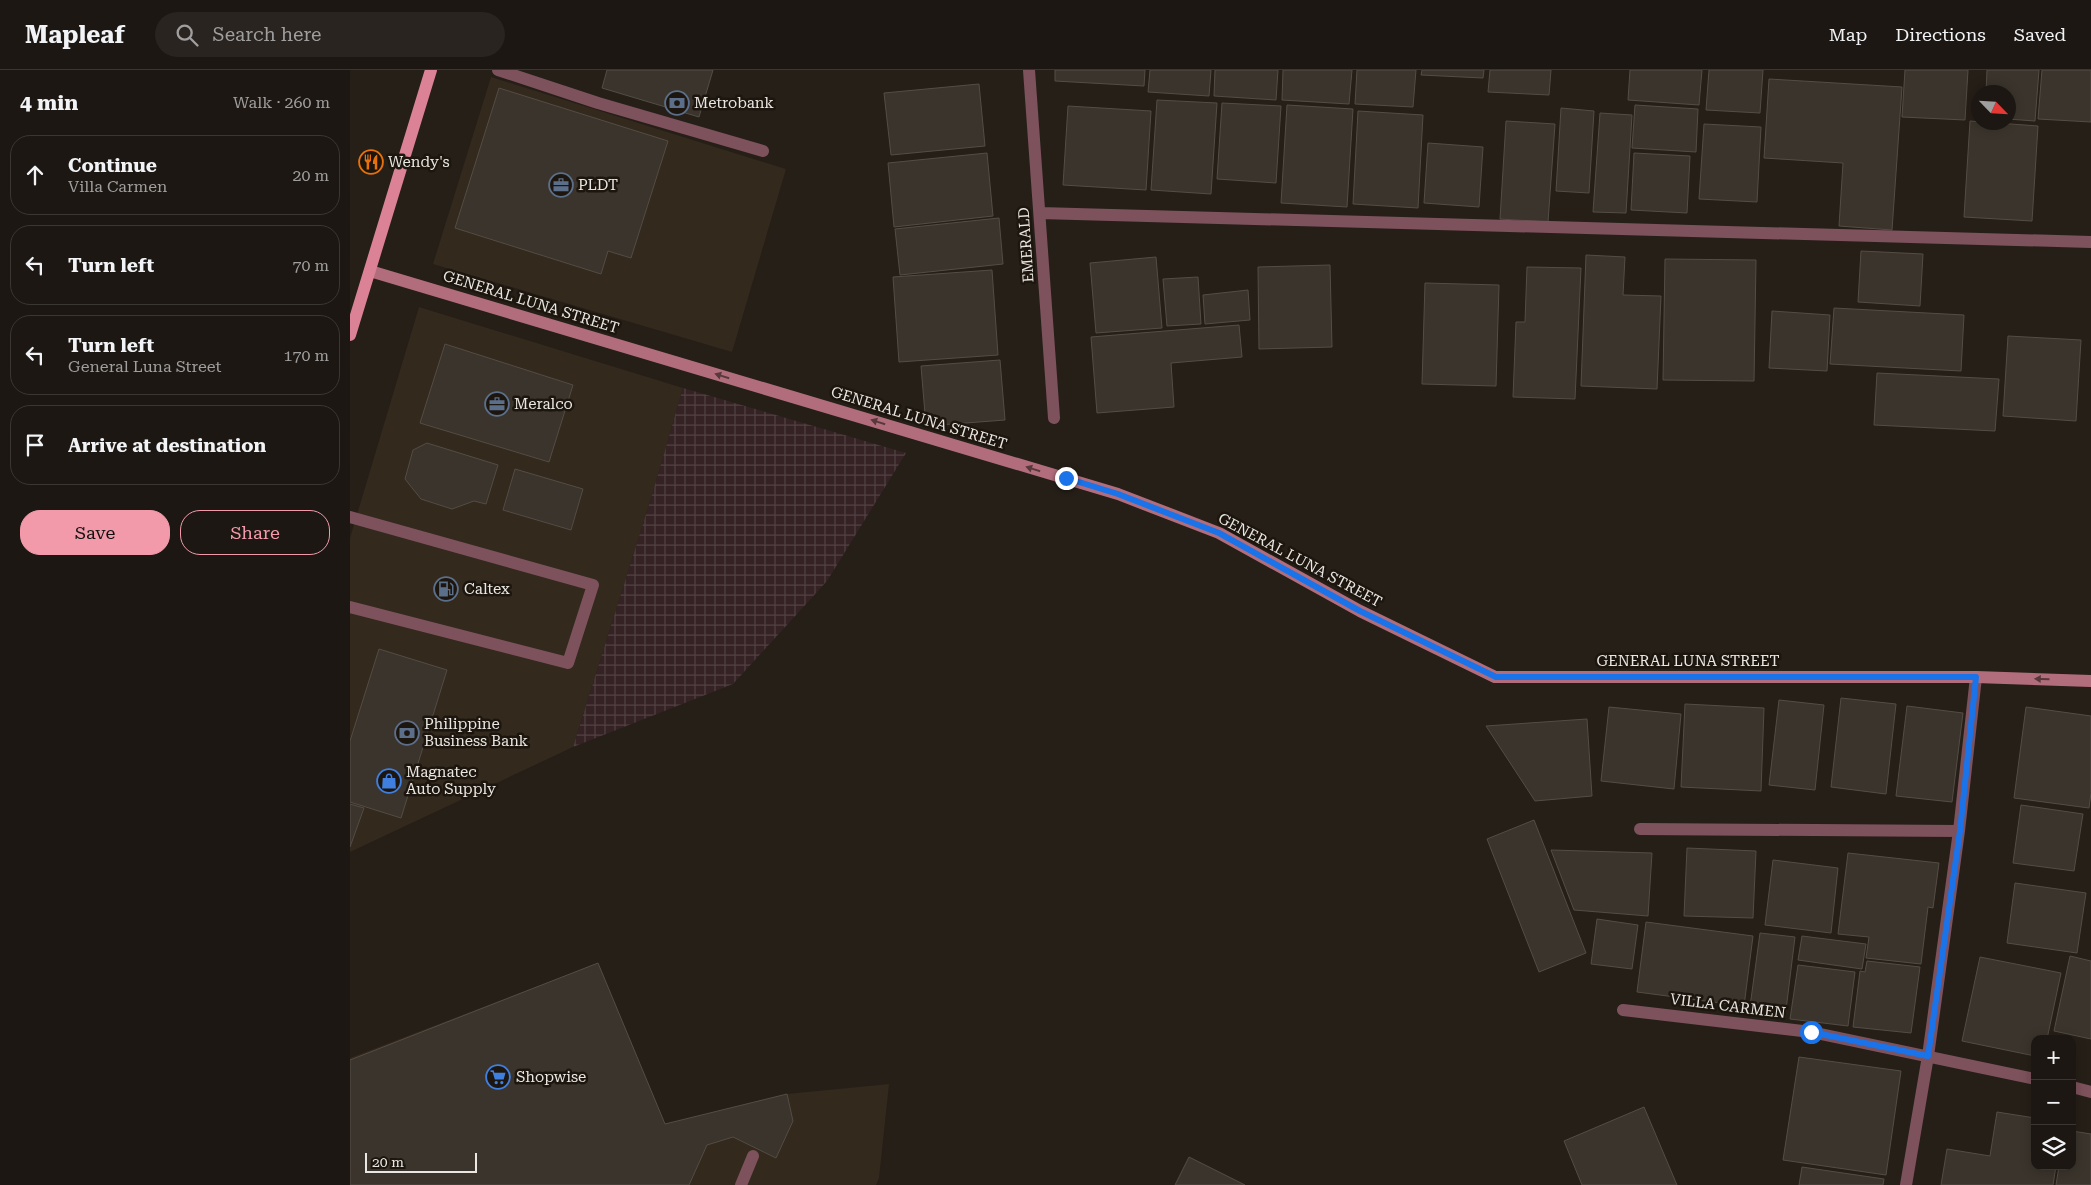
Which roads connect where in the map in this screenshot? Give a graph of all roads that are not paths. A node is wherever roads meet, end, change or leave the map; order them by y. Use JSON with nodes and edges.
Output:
{"nodes":[{"id":1,"x":431,"y":70,"type":"edge"},
{"id":2,"x":498,"y":70,"type":"edge"},
{"id":3,"x":1029,"y":70,"type":"edge"},
{"id":4,"x":763,"y":151,"type":"dead end"},
{"id":5,"x":1040,"y":213,"type":"junction"},
{"id":6,"x":2091,"y":242,"type":"edge"},
{"id":7,"x":370,"y":271,"type":"junction"},
{"id":8,"x":351,"y":328,"type":"edge"},
{"id":9,"x":1054,"y":418,"type":"dead end"},
{"id":10,"x":350,"y":517,"type":"edge"},
{"id":11,"x":350,"y":606,"type":"edge"},
{"id":12,"x":1976,"y":677,"type":"junction"},
{"id":13,"x":2091,"y":681,"type":"edge"},
{"id":14,"x":1640,"y":829,"type":"dead end"},
{"id":15,"x":1960,"y":831,"type":"junction"},
{"id":16,"x":1623,"y":1010,"type":"dead end"},
{"id":17,"x":1928,"y":1056,"type":"junction"},
{"id":18,"x":2031,"y":1078,"type":"edge"},
{"id":19,"x":2076,"y":1088,"type":"edge"},
{"id":20,"x":2091,"y":1092,"type":"edge"},
{"id":21,"x":753,"y":1156,"type":"dead end"},
{"id":22,"x":740,"y":1185,"type":"edge"},
{"id":23,"x":1906,"y":1185,"type":"edge"}],
"edges":[{"from":1,"to":7,"type":"main road"},
{"from":2,"to":4,"type":"street"},
{"from":3,"to":5,"type":"street","name":"EMERALD"},
{"from":5,"to":6,"type":"street"},
{"from":5,"to":9,"type":"street","name":"EMERALD"},
{"from":7,"to":8,"type":"main road"},
{"from":12,"to":7,"type":"street","name":"GENERAL LUNA STREET","one_way":true},
{"from":10,"to":11,"type":"street"},
{"from":13,"to":12,"type":"street","name":"GENERAL LUNA STREET","one_way":true},
{"from":12,"to":15,"type":"street"},
{"from":14,"to":15,"type":"street"},
{"from":15,"to":17,"type":"street"},
{"from":16,"to":17,"type":"street","name":"VILLA CARMEN"},
{"from":17,"to":18,"type":"street","name":"VILLA CARMEN"},
{"from":17,"to":23,"type":"street"},
{"from":19,"to":20,"type":"street"},
{"from":21,"to":22,"type":"street"}]}
